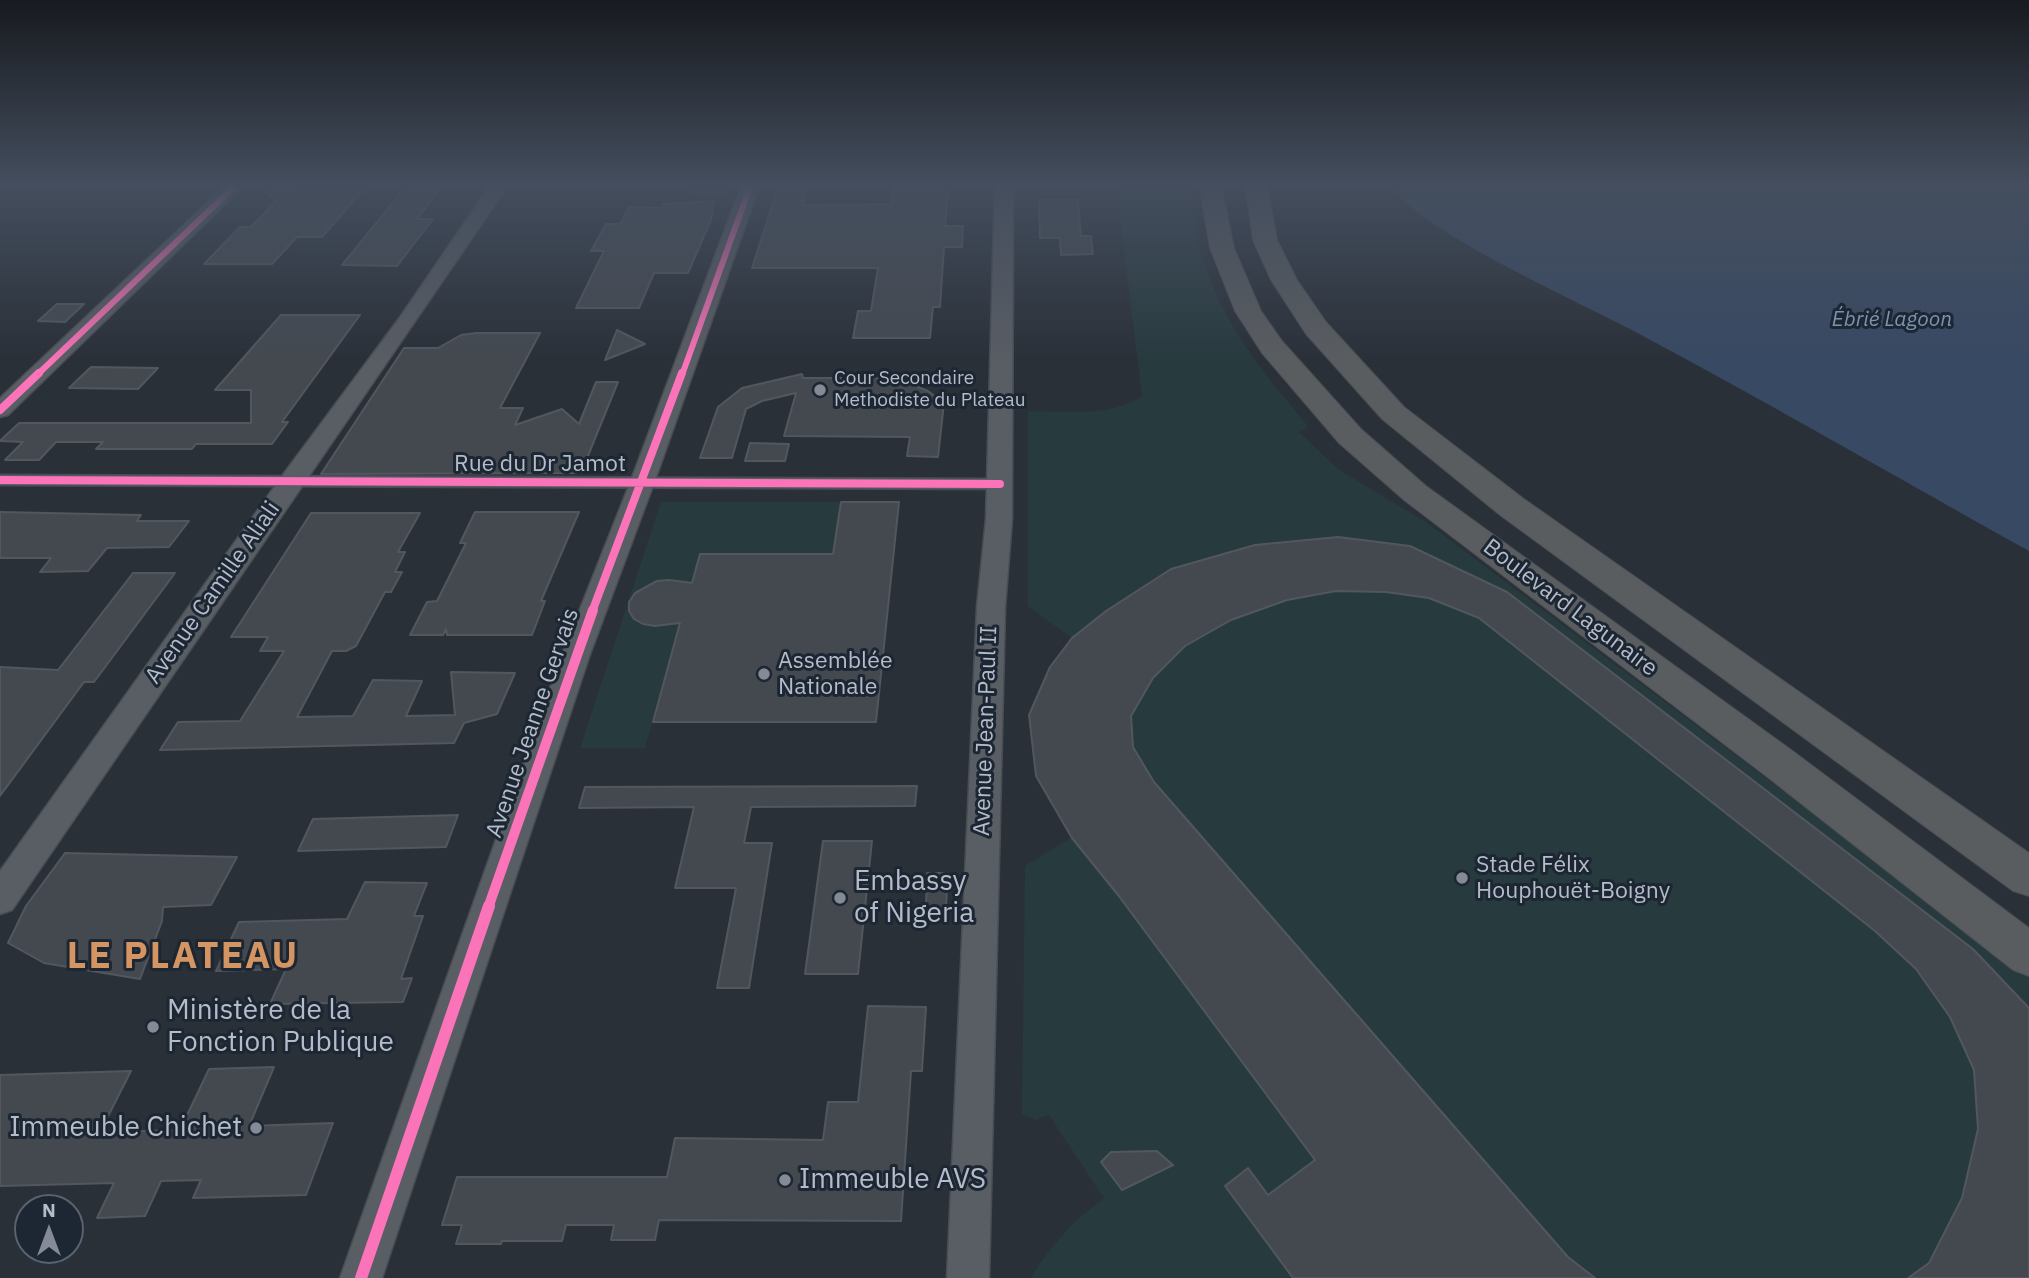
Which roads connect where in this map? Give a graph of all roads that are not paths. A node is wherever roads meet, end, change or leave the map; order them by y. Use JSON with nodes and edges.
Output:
{"nodes":[{"id":1,"x":174,"y":244,"type":"edge"},
{"id":2,"x":460,"y":244,"type":"edge"},
{"id":3,"x":729,"y":244,"type":"edge"},
{"id":4,"x":1003,"y":244,"type":"edge"},
{"id":5,"x":1221,"y":244,"type":"edge"},
{"id":6,"x":1267,"y":244,"type":"edge"},
{"id":7,"x":0,"y":410,"type":"edge"},
{"id":8,"x":0,"y":480,"type":"edge"},
{"id":9,"x":291,"y":481,"type":"junction"},
{"id":10,"x":642,"y":483,"type":"junction"},
{"id":11,"x":1000,"y":484,"type":"junction"},
{"id":12,"x":2029,"y":877,"type":"edge"},
{"id":13,"x":0,"y":898,"type":"edge"},
{"id":14,"x":2029,"y":955,"type":"edge"},
{"id":15,"x":361,"y":1278,"type":"edge"},
{"id":16,"x":968,"y":1278,"type":"edge"}],
"edges":[{"from":1,"to":7,"type":"main road"},
{"from":2,"to":9,"type":"main road","name":"Avenue Camille Aliali"},
{"from":3,"to":10,"type":"main road","name":"Avenue Jeanne Gervais"},
{"from":4,"to":11,"type":"main road","name":"Avenue Jean-Paul II"},
{"from":5,"to":14,"type":"highway","name":"Boulevard Lagunaire"},
{"from":6,"to":12,"type":"highway","name":"Boulevard Lagunaire"},
{"from":8,"to":9,"type":"street","name":"Rue du Dr Jamot"},
{"from":9,"to":10,"type":"street","name":"Rue du Dr Jamot"},
{"from":9,"to":13,"type":"main road","name":"Avenue Camille Aliali"},
{"from":10,"to":11,"type":"street","name":"Rue du Dr Jamot"},
{"from":10,"to":15,"type":"main road","name":"Avenue Jeanne Gervais"},
{"from":11,"to":16,"type":"main road","name":"Avenue Jean-Paul II"}]}
